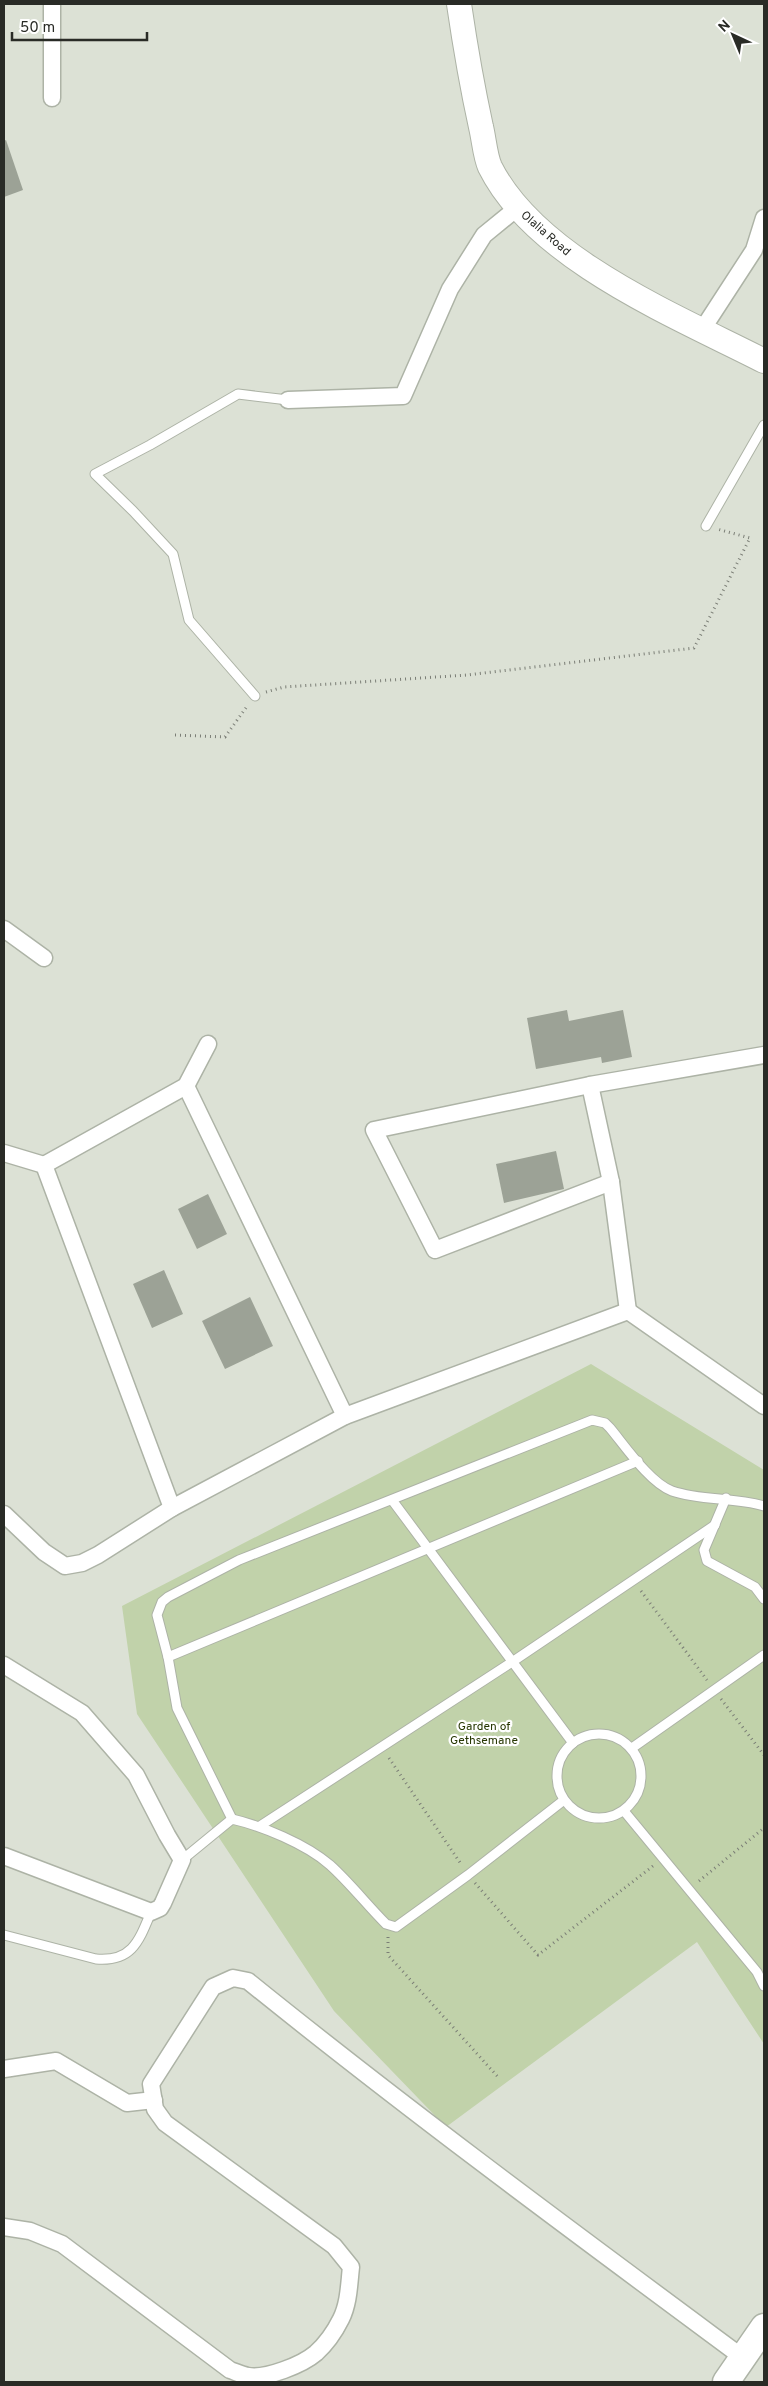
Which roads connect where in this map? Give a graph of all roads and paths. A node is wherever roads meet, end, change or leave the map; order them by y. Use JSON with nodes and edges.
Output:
{"nodes":[{"id":1,"x":52,"y":4,"type":"edge"},
{"id":2,"x":459,"y":4,"type":"edge"},
{"id":3,"x":52,"y":98,"type":"dead end"},
{"id":4,"x":517,"y":208,"type":"junction"},
{"id":5,"x":764,"y":218,"type":"edge"},
{"id":6,"x":702,"y":330,"type":"junction"},
{"id":7,"x":764,"y":361,"type":"edge"},
{"id":8,"x":288,"y":400,"type":"joint"},
{"id":9,"x":764,"y":426,"type":"edge"},
{"id":10,"x":706,"y":526,"type":"joint"},
{"id":11,"x":255,"y":696,"type":"junction"},
{"id":12,"x":174,"y":735,"type":"dead end"},
{"id":13,"x":4,"y":929,"type":"edge"},
{"id":14,"x":44,"y":958,"type":"dead end"},
{"id":15,"x":208,"y":1044,"type":"dead end"},
{"id":16,"x":764,"y":1055,"type":"edge"},
{"id":17,"x":186,"y":1086,"type":"junction"},
{"id":18,"x":590,"y":1086,"type":"junction"},
{"id":19,"x":4,"y":1154,"type":"edge"},
{"id":20,"x":44,"y":1165,"type":"junction"},
{"id":21,"x":610,"y":1182,"type":"junction"},
{"id":22,"x":628,"y":1311,"type":"junction"},
{"id":23,"x":764,"y":1406,"type":"edge"},
{"id":24,"x":345,"y":1416,"type":"junction"},
{"id":25,"x":638,"y":1461,"type":"junction"},
{"id":26,"x":726,"y":1498,"type":"junction"},
{"id":27,"x":392,"y":1500,"type":"junction"},
{"id":28,"x":764,"y":1506,"type":"edge"},
{"id":29,"x":172,"y":1508,"type":"junction"},
{"id":30,"x":4,"y":1514,"type":"edge"},
{"id":31,"x":715,"y":1525,"type":"junction"},
{"id":32,"x":428,"y":1549,"type":"junction"},
{"id":33,"x":633,"y":1580,"type":"junction"},
{"id":34,"x":764,"y":1599,"type":"edge"},
{"id":35,"x":764,"y":1655,"type":"edge"},
{"id":36,"x":168,"y":1657,"type":"junction"},
{"id":37,"x":512,"y":1662,"type":"junction"},
{"id":38,"x":4,"y":1665,"type":"edge"},
{"id":39,"x":714,"y":1690,"type":"junction"},
{"id":40,"x":572,"y":1743,"type":"junction"},
{"id":41,"x":381,"y":1747,"type":"junction"},
{"id":42,"x":632,"y":1748,"type":"junction"},
{"id":43,"x":764,"y":1755,"type":"edge"},
{"id":44,"x":564,"y":1800,"type":"junction"},
{"id":45,"x":624,"y":1811,"type":"junction"},
{"id":46,"x":232,"y":1819,"type":"junction"},
{"id":47,"x":260,"y":1826,"type":"junction"},
{"id":48,"x":764,"y":1828,"type":"edge"},
{"id":49,"x":4,"y":1856,"type":"edge"},
{"id":50,"x":663,"y":1859,"type":"junction"},
{"id":51,"x":182,"y":1860,"type":"junction"},
{"id":52,"x":468,"y":1875,"type":"junction"},
{"id":53,"x":688,"y":1889,"type":"junction"},
{"id":54,"x":151,"y":1912,"type":"junction"},
{"id":55,"x":390,"y":1927,"type":"junction"},
{"id":56,"x":4,"y":1935,"type":"edge"},
{"id":57,"x":761,"y":1974,"type":"edge"},
{"id":58,"x":764,"y":1986,"type":"edge"},
{"id":59,"x":4,"y":2069,"type":"edge"},
{"id":60,"x":498,"y":2077,"type":"dead end"},
{"id":61,"x":154,"y":2100,"type":"junction"},
{"id":62,"x":4,"y":2227,"type":"edge"},
{"id":63,"x":764,"y":2327,"type":"edge"},
{"id":64,"x":742,"y":2357,"type":"junction"},
{"id":65,"x":726,"y":2382,"type":"edge"}],
"edges":[{"from":1,"to":3,"type":"street"},
{"from":2,"to":4,"type":"main road","name":"Olalia Road"},
{"from":4,"to":6,"type":"main road","name":"Olalia Road"},
{"from":4,"to":8,"type":"street"},
{"from":5,"to":6,"type":"street"},
{"from":6,"to":7,"type":"main road","name":"Olalia Road"},
{"from":8,"to":11,"type":"lane"},
{"from":9,"to":10,"type":"lane"},
{"from":10,"to":11,"type":"path"},
{"from":11,"to":12,"type":"path"},
{"from":13,"to":14,"type":"street"},
{"from":15,"to":17,"type":"street"},
{"from":16,"to":18,"type":"street"},
{"from":17,"to":20,"type":"street"},
{"from":17,"to":24,"type":"street"},
{"from":18,"to":21,"type":"street"},
{"from":18,"to":21,"type":"street"},
{"from":19,"to":20,"type":"street"},
{"from":20,"to":29,"type":"street"},
{"from":21,"to":22,"type":"street"},
{"from":22,"to":23,"type":"street"},
{"from":22,"to":24,"type":"street"},
{"from":24,"to":29,"type":"street"},
{"from":25,"to":26,"type":"lane"},
{"from":25,"to":27,"type":"lane"},
{"from":25,"to":32,"type":"lane"},
{"from":26,"to":28,"type":"lane"},
{"from":26,"to":31,"type":"lane"},
{"from":27,"to":32,"type":"lane"},
{"from":27,"to":36,"type":"lane"},
{"from":29,"to":30,"type":"street"},
{"from":31,"to":33,"type":"lane"},
{"from":31,"to":34,"type":"lane"},
{"from":32,"to":36,"type":"lane"},
{"from":32,"to":37,"type":"lane"},
{"from":33,"to":37,"type":"lane"},
{"from":33,"to":39,"type":"path"},
{"from":35,"to":39,"type":"lane"},
{"from":36,"to":46,"type":"lane"},
{"from":37,"to":40,"type":"lane"},
{"from":37,"to":41,"type":"lane"},
{"from":38,"to":51,"type":"street"},
{"from":39,"to":42,"type":"lane"},
{"from":39,"to":43,"type":"path"},
{"from":40,"to":42,"type":"lane"},
{"from":40,"to":44,"type":"lane"},
{"from":41,"to":47,"type":"lane"},
{"from":41,"to":52,"type":"path"},
{"from":42,"to":45,"type":"lane"},
{"from":44,"to":45,"type":"lane"},
{"from":44,"to":52,"type":"lane"},
{"from":45,"to":50,"type":"lane"},
{"from":46,"to":47,"type":"lane"},
{"from":46,"to":51,"type":"lane"},
{"from":47,"to":55,"type":"lane"},
{"from":48,"to":53,"type":"path"},
{"from":49,"to":54,"type":"street"},
{"from":50,"to":52,"type":"path"},
{"from":50,"to":53,"type":"lane"},
{"from":51,"to":54,"type":"street"},
{"from":52,"to":55,"type":"lane"},
{"from":53,"to":57,"type":"lane"},
{"from":54,"to":56,"type":"lane"},
{"from":55,"to":60,"type":"path"},
{"from":57,"to":58,"type":"lane"},
{"from":59,"to":61,"type":"street"},
{"from":61,"to":62,"type":"street"},
{"from":61,"to":64,"type":"street"},
{"from":63,"to":64,"type":"main road"},
{"from":64,"to":65,"type":"main road"}]}
